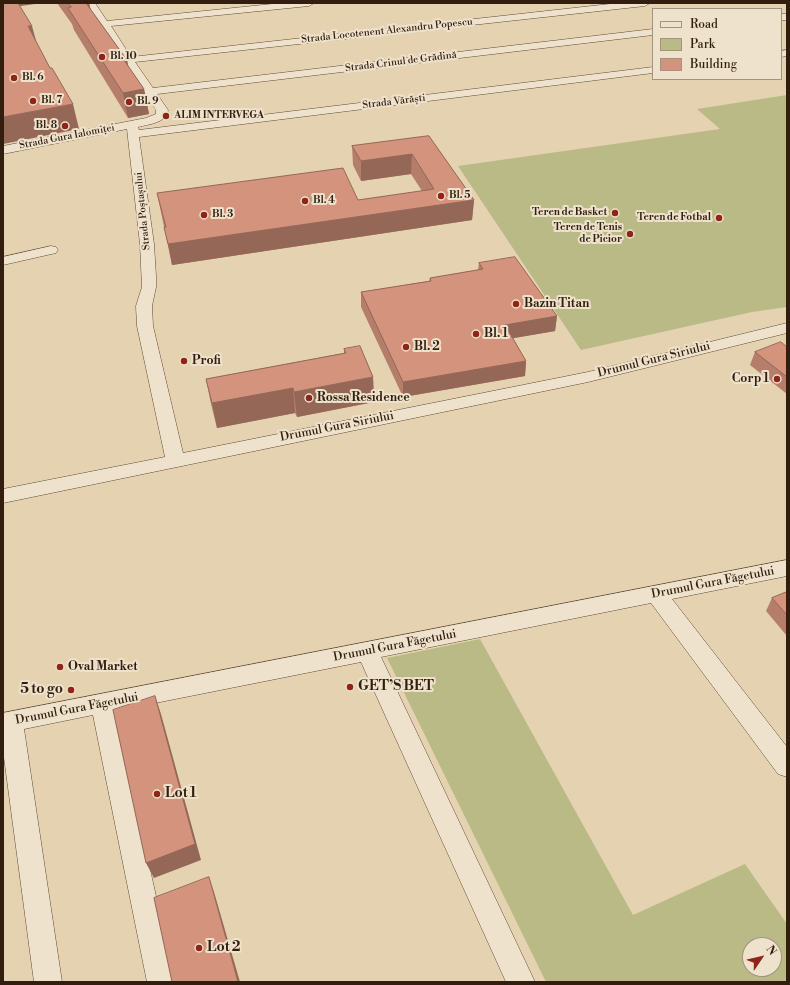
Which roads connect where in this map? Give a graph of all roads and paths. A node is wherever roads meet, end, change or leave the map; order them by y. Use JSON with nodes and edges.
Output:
{"nodes":[{"id":1,"x":90,"y":3,"type":"edge"},
{"id":2,"x":309,"y":3,"type":"edge"},
{"id":3,"x":645,"y":3,"type":"edge"},
{"id":4,"x":105,"y":24,"type":"junction"},
{"id":5,"x":652,"y":32,"type":"edge"},
{"id":6,"x":128,"y":60,"type":"junction"},
{"id":7,"x":652,"y":70,"type":"edge"},
{"id":8,"x":150,"y":92,"type":"junction"},
{"id":9,"x":133,"y":130,"type":"junction"},
{"id":10,"x":3,"y":150,"type":"edge"},
{"id":11,"x":51,"y":250,"type":"dead end"},
{"id":12,"x":3,"y":261,"type":"edge"},
{"id":13,"x":787,"y":328,"type":"edge"},
{"id":14,"x":175,"y":460,"type":"junction"},
{"id":15,"x":3,"y":496,"type":"edge"},
{"id":16,"x":787,"y":568,"type":"edge"},
{"id":17,"x":656,"y":594,"type":"junction"},
{"id":18,"x":367,"y":651,"type":"junction"},
{"id":19,"x":102,"y":704,"type":"junction"},
{"id":20,"x":7,"y":723,"type":"edge"},
{"id":21,"x":787,"y":766,"type":"edge"},
{"id":22,"x":48,"y":982,"type":"edge"},
{"id":23,"x":161,"y":982,"type":"edge"},
{"id":24,"x":522,"y":982,"type":"edge"}],
"edges":[{"from":1,"to":4,"type":"street"},
{"from":2,"to":4,"type":"street"},
{"from":3,"to":6,"type":"street","name":"Strada Locotenent Alexandru Popescu"},
{"from":4,"to":6,"type":"street"},
{"from":5,"to":8,"type":"street","name":"Strada Crinul de Grădină"},
{"from":6,"to":8,"type":"street"},
{"from":7,"to":9,"type":"street","name":"Strada Vărăști"},
{"from":8,"to":9,"type":"street"},
{"from":9,"to":10,"type":"street","name":"Strada Gura Ialomiței"},
{"from":9,"to":14,"type":"street","name":"Strada Poștașului"},
{"from":11,"to":12,"type":"street"},
{"from":13,"to":14,"type":"street","name":"Drumul Gura Siriului"},
{"from":14,"to":15,"type":"street","name":"Drumul Gura Siriului"},
{"from":16,"to":17,"type":"street","name":"Drumul Gura Făgetului"},
{"from":17,"to":18,"type":"street","name":"Drumul Gura Făgetului"},
{"from":17,"to":21,"type":"street"},
{"from":18,"to":19,"type":"street","name":"Drumul Gura Făgetului"},
{"from":18,"to":24,"type":"street"},
{"from":19,"to":20,"type":"street","name":"Drumul Gura Făgetului"},
{"from":19,"to":23,"type":"street"},
{"from":20,"to":22,"type":"street"}]}
